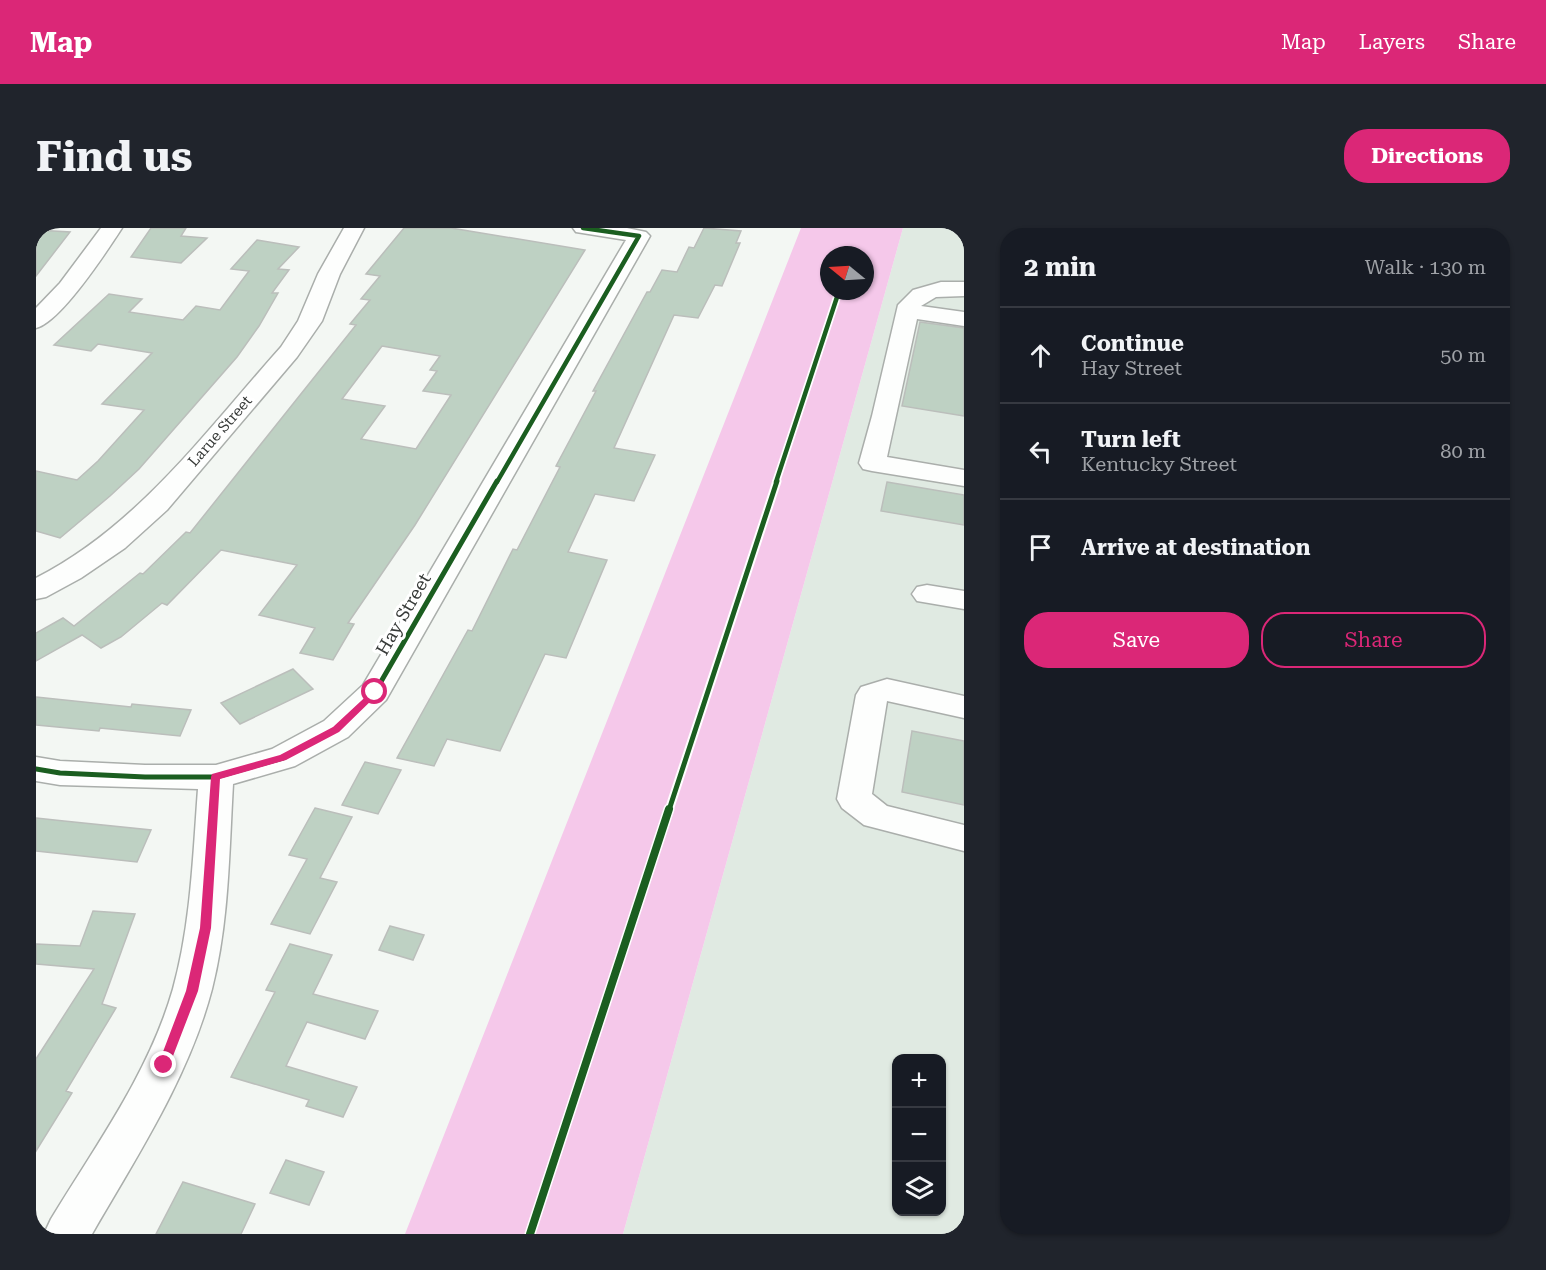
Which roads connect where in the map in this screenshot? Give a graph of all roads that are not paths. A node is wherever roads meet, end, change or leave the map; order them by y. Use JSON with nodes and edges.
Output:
{"nodes":[{"id":1,"x":112,"y":228,"type":"edge"},
{"id":2,"x":354,"y":228,"type":"edge"},
{"id":3,"x":583,"y":228,"type":"edge"},
{"id":4,"x":964,"y":289,"type":"edge"},
{"id":5,"x":907,"y":311,"type":"junction"},
{"id":6,"x":964,"y":319,"type":"edge"},
{"id":7,"x":36,"y":321,"type":"edge"},
{"id":8,"x":964,"y":478,"type":"edge"},
{"id":9,"x":36,"y":590,"type":"edge"},
{"id":10,"x":927,"y":594,"type":"dead end"},
{"id":11,"x":964,"y":600,"type":"edge"},
{"id":12,"x":964,"y":706,"type":"edge"},
{"id":13,"x":36,"y":769,"type":"edge"},
{"id":14,"x":216,"y":777,"type":"junction"},
{"id":15,"x":964,"y":838,"type":"edge"},
{"id":16,"x":67,"y":1234,"type":"edge"}],
"edges":[{"from":1,"to":7,"type":"street"},
{"from":2,"to":9,"type":"street","name":"Larue Street"},
{"from":3,"to":14,"type":"street","name":"Hay Street"},
{"from":4,"to":5,"type":"street"},
{"from":5,"to":6,"type":"street"},
{"from":5,"to":8,"type":"street"},
{"from":10,"to":11,"type":"street"},
{"from":12,"to":15,"type":"street"},
{"from":13,"to":14,"type":"street","name":"Hay Street"},
{"from":14,"to":16,"type":"street"}]}
